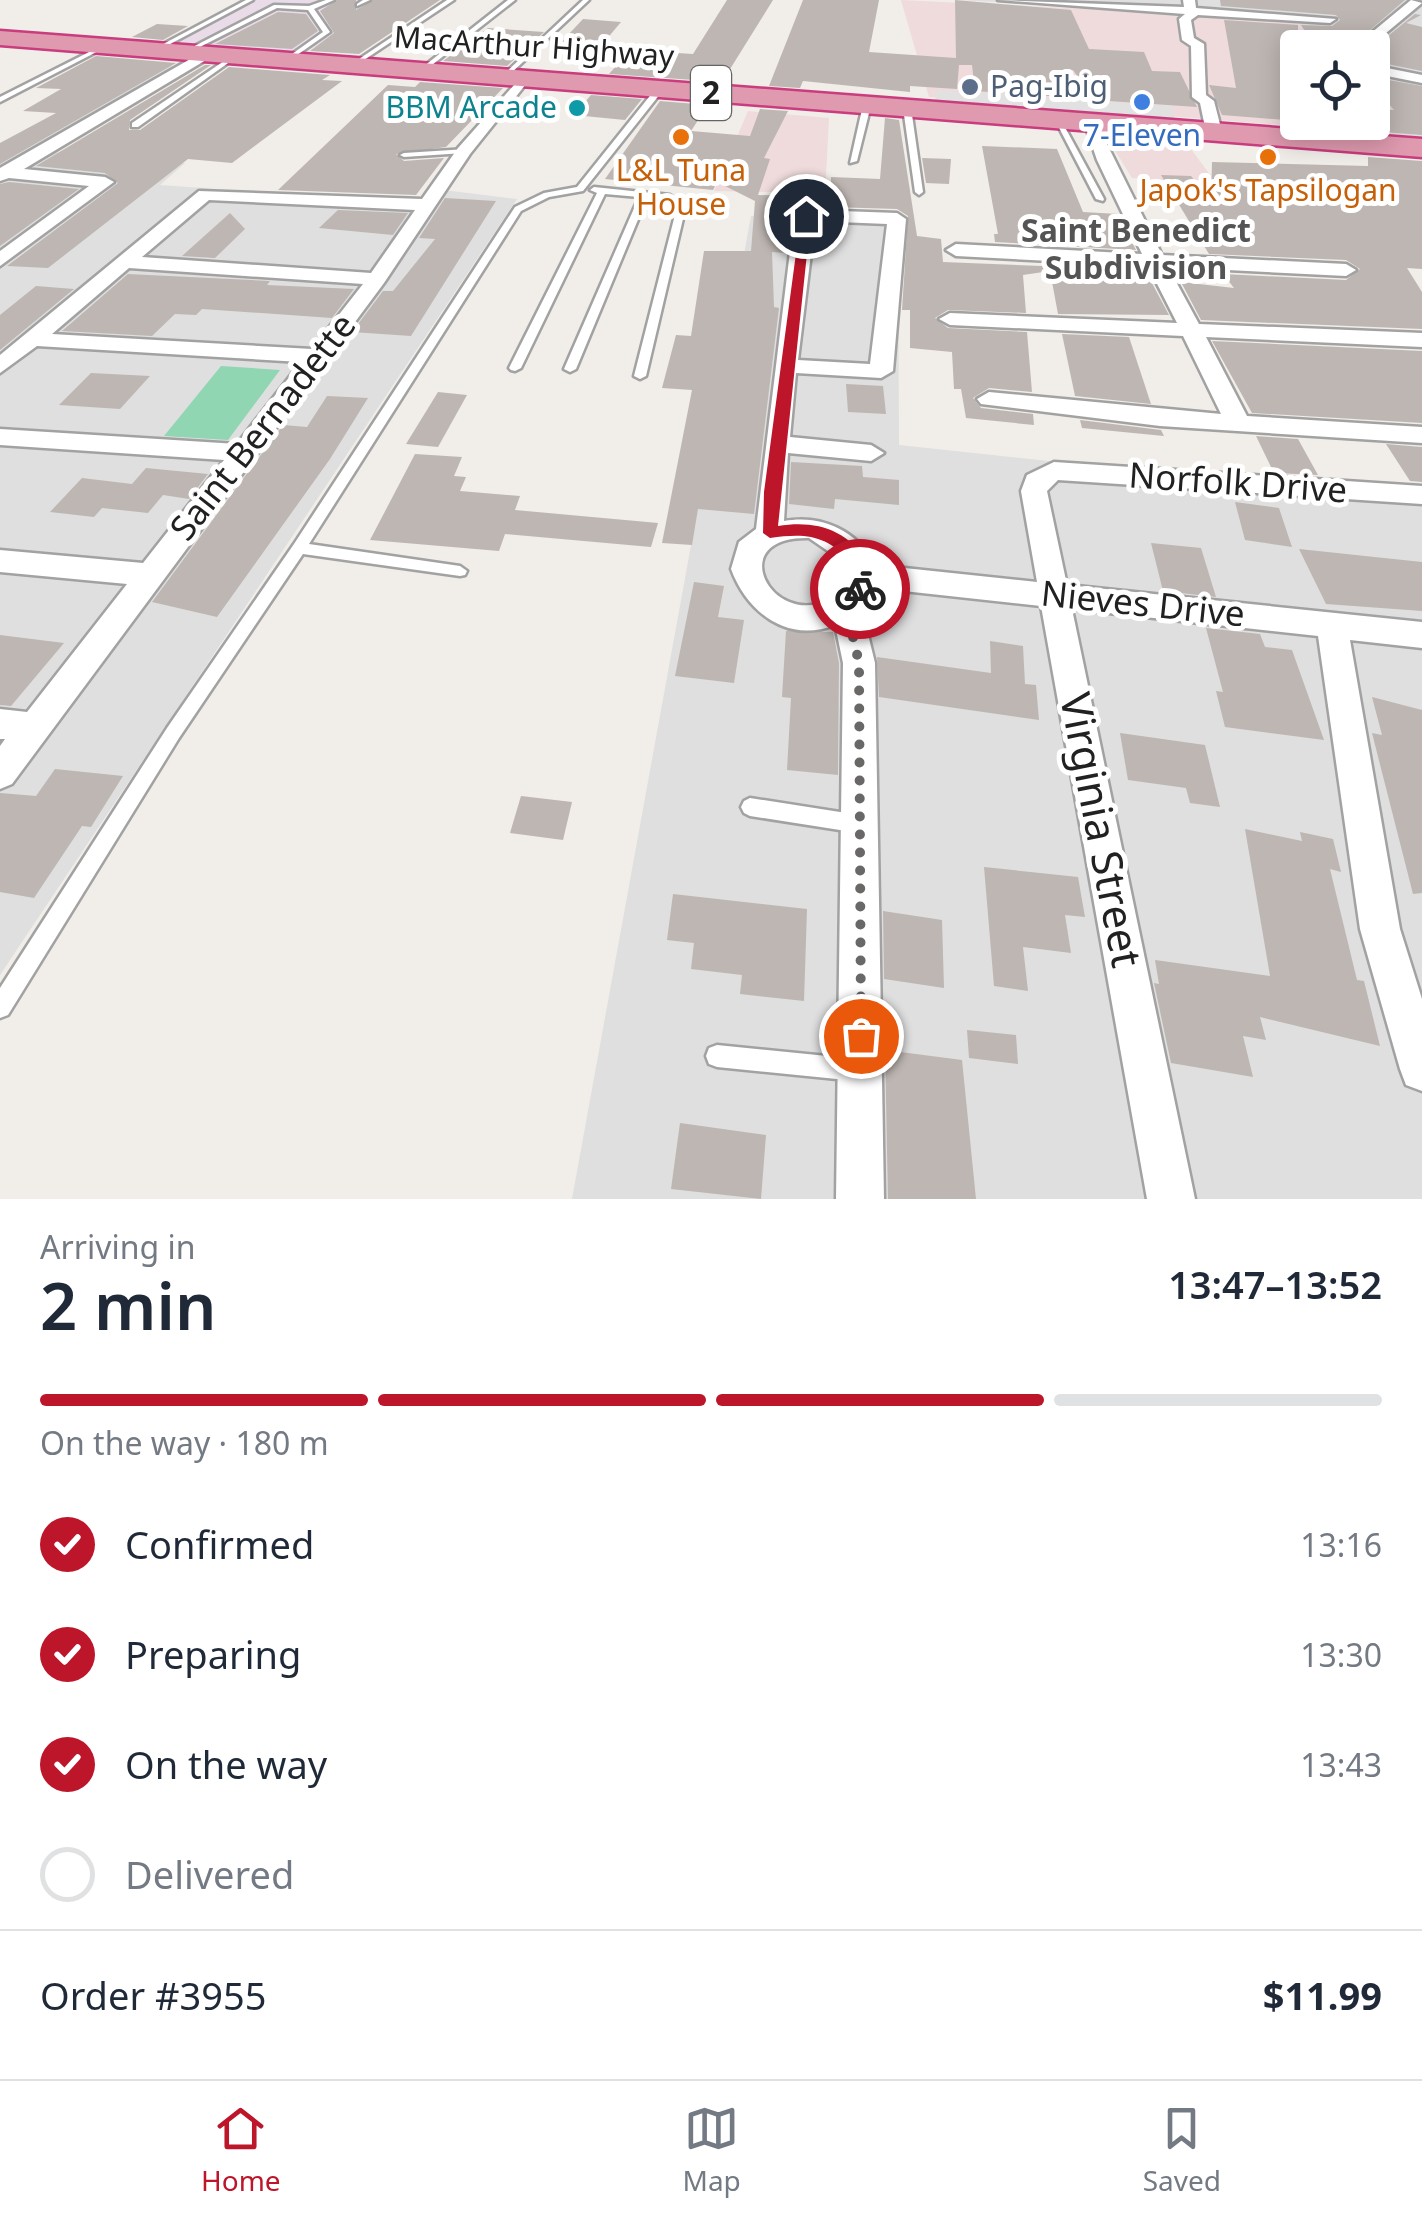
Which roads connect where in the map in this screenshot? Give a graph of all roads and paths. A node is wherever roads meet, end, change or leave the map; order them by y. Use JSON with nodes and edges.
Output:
{"nodes":[{"id":1,"x":250,"y":0,"type":"edge"},
{"id":2,"x":330,"y":0,"type":"edge"},
{"id":3,"x":367,"y":0,"type":"edge"},
{"id":4,"x":451,"y":0,"type":"edge"},
{"id":5,"x":512,"y":0,"type":"edge"},
{"id":6,"x":586,"y":0,"type":"edge"},
{"id":7,"x":1004,"y":0,"type":"edge"},
{"id":8,"x":1294,"y":0,"type":"edge"},
{"id":9,"x":1418,"y":0,"type":"edge"},
{"id":10,"x":1062,"y":2,"type":"edge"},
{"id":11,"x":359,"y":5,"type":"dead end"},
{"id":12,"x":310,"y":8,"type":"junction"},
{"id":13,"x":1191,"y":8,"type":"edge"},
{"id":14,"x":1298,"y":16,"type":"junction"},
{"id":15,"x":1330,"y":19,"type":"dead end"},
{"id":16,"x":1381,"y":30,"type":"edge"},
{"id":17,"x":0,"y":38,"type":"edge"},
{"id":18,"x":105,"y":46,"type":"junction"},
{"id":19,"x":155,"y":50,"type":"junction"},
{"id":20,"x":196,"y":53,"type":"junction"},
{"id":21,"x":235,"y":56,"type":"junction"},
{"id":22,"x":285,"y":61,"type":"junction"},
{"id":23,"x":353,"y":65,"type":"junction"},
{"id":24,"x":421,"y":70,"type":"junction"},
{"id":25,"x":1390,"y":73,"type":"edge"},
{"id":26,"x":513,"y":78,"type":"junction"},
{"id":27,"x":1422,"y":79,"type":"edge"},
{"id":28,"x":660,"y":89,"type":"junction"},
{"id":29,"x":0,"y":100,"type":"edge"},
{"id":30,"x":867,"y":105,"type":"junction"},
{"id":31,"x":907,"y":108,"type":"junction"},
{"id":32,"x":1057,"y":120,"type":"junction"},
{"id":33,"x":1088,"y":122,"type":"junction"},
{"id":34,"x":135,"y":125,"type":"dead end"},
{"id":35,"x":1204,"y":131,"type":"junction"},
{"id":36,"x":1422,"y":148,"type":"edge"},
{"id":37,"x":464,"y":151,"type":"junction"},
{"id":38,"x":404,"y":155,"type":"dead end"},
{"id":39,"x":854,"y":161,"type":"dead end"},
{"id":40,"x":2,"y":173,"type":"edge"},
{"id":41,"x":580,"y":189,"type":"junction"},
{"id":42,"x":602,"y":191,"type":"junction"},
{"id":43,"x":918,"y":192,"type":"dead end"},
{"id":44,"x":644,"y":196,"type":"junction"},
{"id":45,"x":1100,"y":199,"type":"dead end"},
{"id":46,"x":429,"y":205,"type":"junction"},
{"id":47,"x":956,"y":250,"type":"dead end"},
{"id":48,"x":1152,"y":258,"type":"junction"},
{"id":49,"x":0,"y":260,"type":"edge"},
{"id":50,"x":124,"y":262,"type":"junction"},
{"id":51,"x":1346,"y":270,"type":"dead end"},
{"id":52,"x":377,"y":279,"type":"junction"},
{"id":53,"x":950,"y":319,"type":"dead end"},
{"id":54,"x":1193,"y":328,"type":"junction"},
{"id":55,"x":32,"y":339,"type":"junction"},
{"id":56,"x":1422,"y":340,"type":"edge"},
{"id":57,"x":318,"y":356,"type":"junction"},
{"id":58,"x":0,"y":366,"type":"edge"},
{"id":59,"x":789,"y":366,"type":"junction"},
{"id":60,"x":515,"y":368,"type":"dead end"},
{"id":61,"x":570,"y":370,"type":"dead end"},
{"id":62,"x":640,"y":376,"type":"dead end"},
{"id":63,"x":989,"y":400,"type":"dead end"},
{"id":64,"x":1237,"y":421,"type":"junction"},
{"id":65,"x":1422,"y":435,"type":"edge"},
{"id":66,"x":0,"y":437,"type":"edge"},
{"id":67,"x":776,"y":444,"type":"junction"},
{"id":68,"x":241,"y":452,"type":"junction"},
{"id":69,"x":871,"y":453,"type":"dead end"},
{"id":70,"x":1054,"y":471,"type":"joint"},
{"id":71,"x":1422,"y":495,"type":"edge"},
{"id":72,"x":770,"y":533,"type":"junction"},
{"id":73,"x":299,"y":548,"type":"junction"},
{"id":74,"x":0,"y":561,"type":"edge"},
{"id":75,"x":460,"y":571,"type":"dead end"},
{"id":76,"x":150,"y":575,"type":"junction"},
{"id":77,"x":855,"y":591,"type":"junction"},
{"id":78,"x":1057,"y":594,"type":"junction"},
{"id":79,"x":1332,"y":625,"type":"junction"},
{"id":80,"x":1422,"y":635,"type":"edge"},
{"id":81,"x":0,"y":724,"type":"edge"},
{"id":82,"x":34,"y":727,"type":"junction"},
{"id":83,"x":0,"y":773,"type":"edge"},
{"id":84,"x":750,"y":807,"type":"dead end"},
{"id":85,"x":862,"y":824,"type":"junction"},
{"id":86,"x":0,"y":1007,"type":"edge"},
{"id":87,"x":717,"y":1056,"type":"dead end"},
{"id":88,"x":1422,"y":1069,"type":"edge"},
{"id":89,"x":861,"y":1070,"type":"junction"},
{"id":90,"x":860,"y":1199,"type":"edge"},
{"id":91,"x":1170,"y":1199,"type":"edge"}],
"edges":[{"from":1,"to":19,"type":"lane"},
{"from":2,"to":12,"type":"lane"},
{"from":3,"to":11,"type":"lane"},
{"from":4,"to":23,"type":"lane"},
{"from":5,"to":24,"type":"lane"},
{"from":6,"to":26,"type":"lane"},
{"from":7,"to":10,"type":"street"},
{"from":8,"to":14,"type":"street"},
{"from":9,"to":16,"type":"street"},
{"from":10,"to":13,"type":"street"},
{"from":12,"to":20,"type":"lane"},
{"from":12,"to":22,"type":"lane"},
{"from":13,"to":14,"type":"street"},
{"from":13,"to":35,"type":"street"},
{"from":14,"to":15,"type":"street"},
{"from":17,"to":18,"type":"highway","name":"MacArthur Highway","number":"2"},
{"from":18,"to":19,"type":"highway","name":"MacArthur Highway","number":"2"},
{"from":18,"to":29,"type":"lane"},
{"from":19,"to":20,"type":"highway","name":"MacArthur Highway","number":"2"},
{"from":20,"to":21,"type":"highway","name":"MacArthur Highway","number":"2"},
{"from":20,"to":40,"type":"street"},
{"from":21,"to":22,"type":"highway","name":"MacArthur Highway","number":"2"},
{"from":21,"to":34,"type":"lane"},
{"from":22,"to":23,"type":"highway","name":"MacArthur Highway","number":"2"},
{"from":23,"to":24,"type":"highway","name":"MacArthur Highway","number":"2"},
{"from":24,"to":26,"type":"highway","name":"MacArthur Highway","number":"2"},
{"from":25,"to":27,"type":"street"},
{"from":26,"to":28,"type":"highway","name":"MacArthur Highway","number":"2"},
{"from":26,"to":37,"type":"street","name":"Saint Bernadette"},
{"from":28,"to":30,"type":"highway","name":"MacArthur Highway","number":"2"},
{"from":28,"to":41,"type":"lane"},
{"from":30,"to":31,"type":"highway","name":"MacArthur Highway","number":"2"},
{"from":30,"to":39,"type":"lane"},
{"from":31,"to":32,"type":"highway","name":"MacArthur Highway","number":"2"},
{"from":31,"to":43,"type":"lane"},
{"from":32,"to":33,"type":"highway","name":"MacArthur Highway","number":"2"},
{"from":32,"to":45,"type":"lane"},
{"from":33,"to":35,"type":"highway","name":"MacArthur Highway","number":"2"},
{"from":33,"to":48,"type":"street"},
{"from":35,"to":36,"type":"highway","name":"MacArthur Highway","number":"2"},
{"from":37,"to":38,"type":"lane"},
{"from":37,"to":46,"type":"street","name":"Saint Bernadette"},
{"from":40,"to":49,"type":"street"},
{"from":41,"to":42,"type":"lane"},
{"from":41,"to":73,"type":"lane"},
{"from":42,"to":44,"type":"lane"},
{"from":42,"to":60,"type":"lane"},
{"from":44,"to":61,"type":"lane"},
{"from":44,"to":62,"type":"lane"},
{"from":46,"to":50,"type":"street"},
{"from":46,"to":52,"type":"street","name":"Saint Bernadette"},
{"from":47,"to":48,"type":"street"},
{"from":48,"to":51,"type":"street"},
{"from":48,"to":54,"type":"street"},
{"from":50,"to":52,"type":"street"},
{"from":50,"to":55,"type":"street"},
{"from":52,"to":57,"type":"street","name":"Saint Bernadette"},
{"from":53,"to":54,"type":"street"},
{"from":54,"to":56,"type":"street"},
{"from":54,"to":64,"type":"street"},
{"from":55,"to":57,"type":"street"},
{"from":55,"to":58,"type":"street"},
{"from":57,"to":68,"type":"street","name":"Saint Bernadette"},
{"from":59,"to":59,"type":"street"},
{"from":59,"to":67,"type":"street"},
{"from":63,"to":64,"type":"street"},
{"from":64,"to":65,"type":"street"},
{"from":66,"to":68,"type":"street"},
{"from":67,"to":69,"type":"street"},
{"from":67,"to":72,"type":"street"},
{"from":68,"to":76,"type":"street","name":"Saint Bernadette"},
{"from":70,"to":71,"type":"street","name":"Norfolk Drive"},
{"from":70,"to":78,"type":"street","name":"Virginia Street"},
{"from":72,"to":77,"type":"street"},
{"from":72,"to":77,"type":"street","name":"Nieves Drive"},
{"from":73,"to":75,"type":"lane"},
{"from":73,"to":86,"type":"lane"},
{"from":74,"to":76,"type":"street"},
{"from":76,"to":82,"type":"street","name":"Saint Bernadette"},
{"from":77,"to":78,"type":"street","name":"Nieves Drive"},
{"from":77,"to":85,"type":"street"},
{"from":78,"to":79,"type":"street","name":"Nieves Drive"},
{"from":78,"to":91,"type":"street","name":"Virginia Street"},
{"from":79,"to":80,"type":"street","name":"Nieves Drive"},
{"from":79,"to":88,"type":"street"},
{"from":81,"to":82,"type":"street"},
{"from":82,"to":83,"type":"street","name":"Saint Bernadette"},
{"from":84,"to":85,"type":"lane"},
{"from":85,"to":89,"type":"street"},
{"from":87,"to":89,"type":"lane"},
{"from":89,"to":90,"type":"street"}]}
